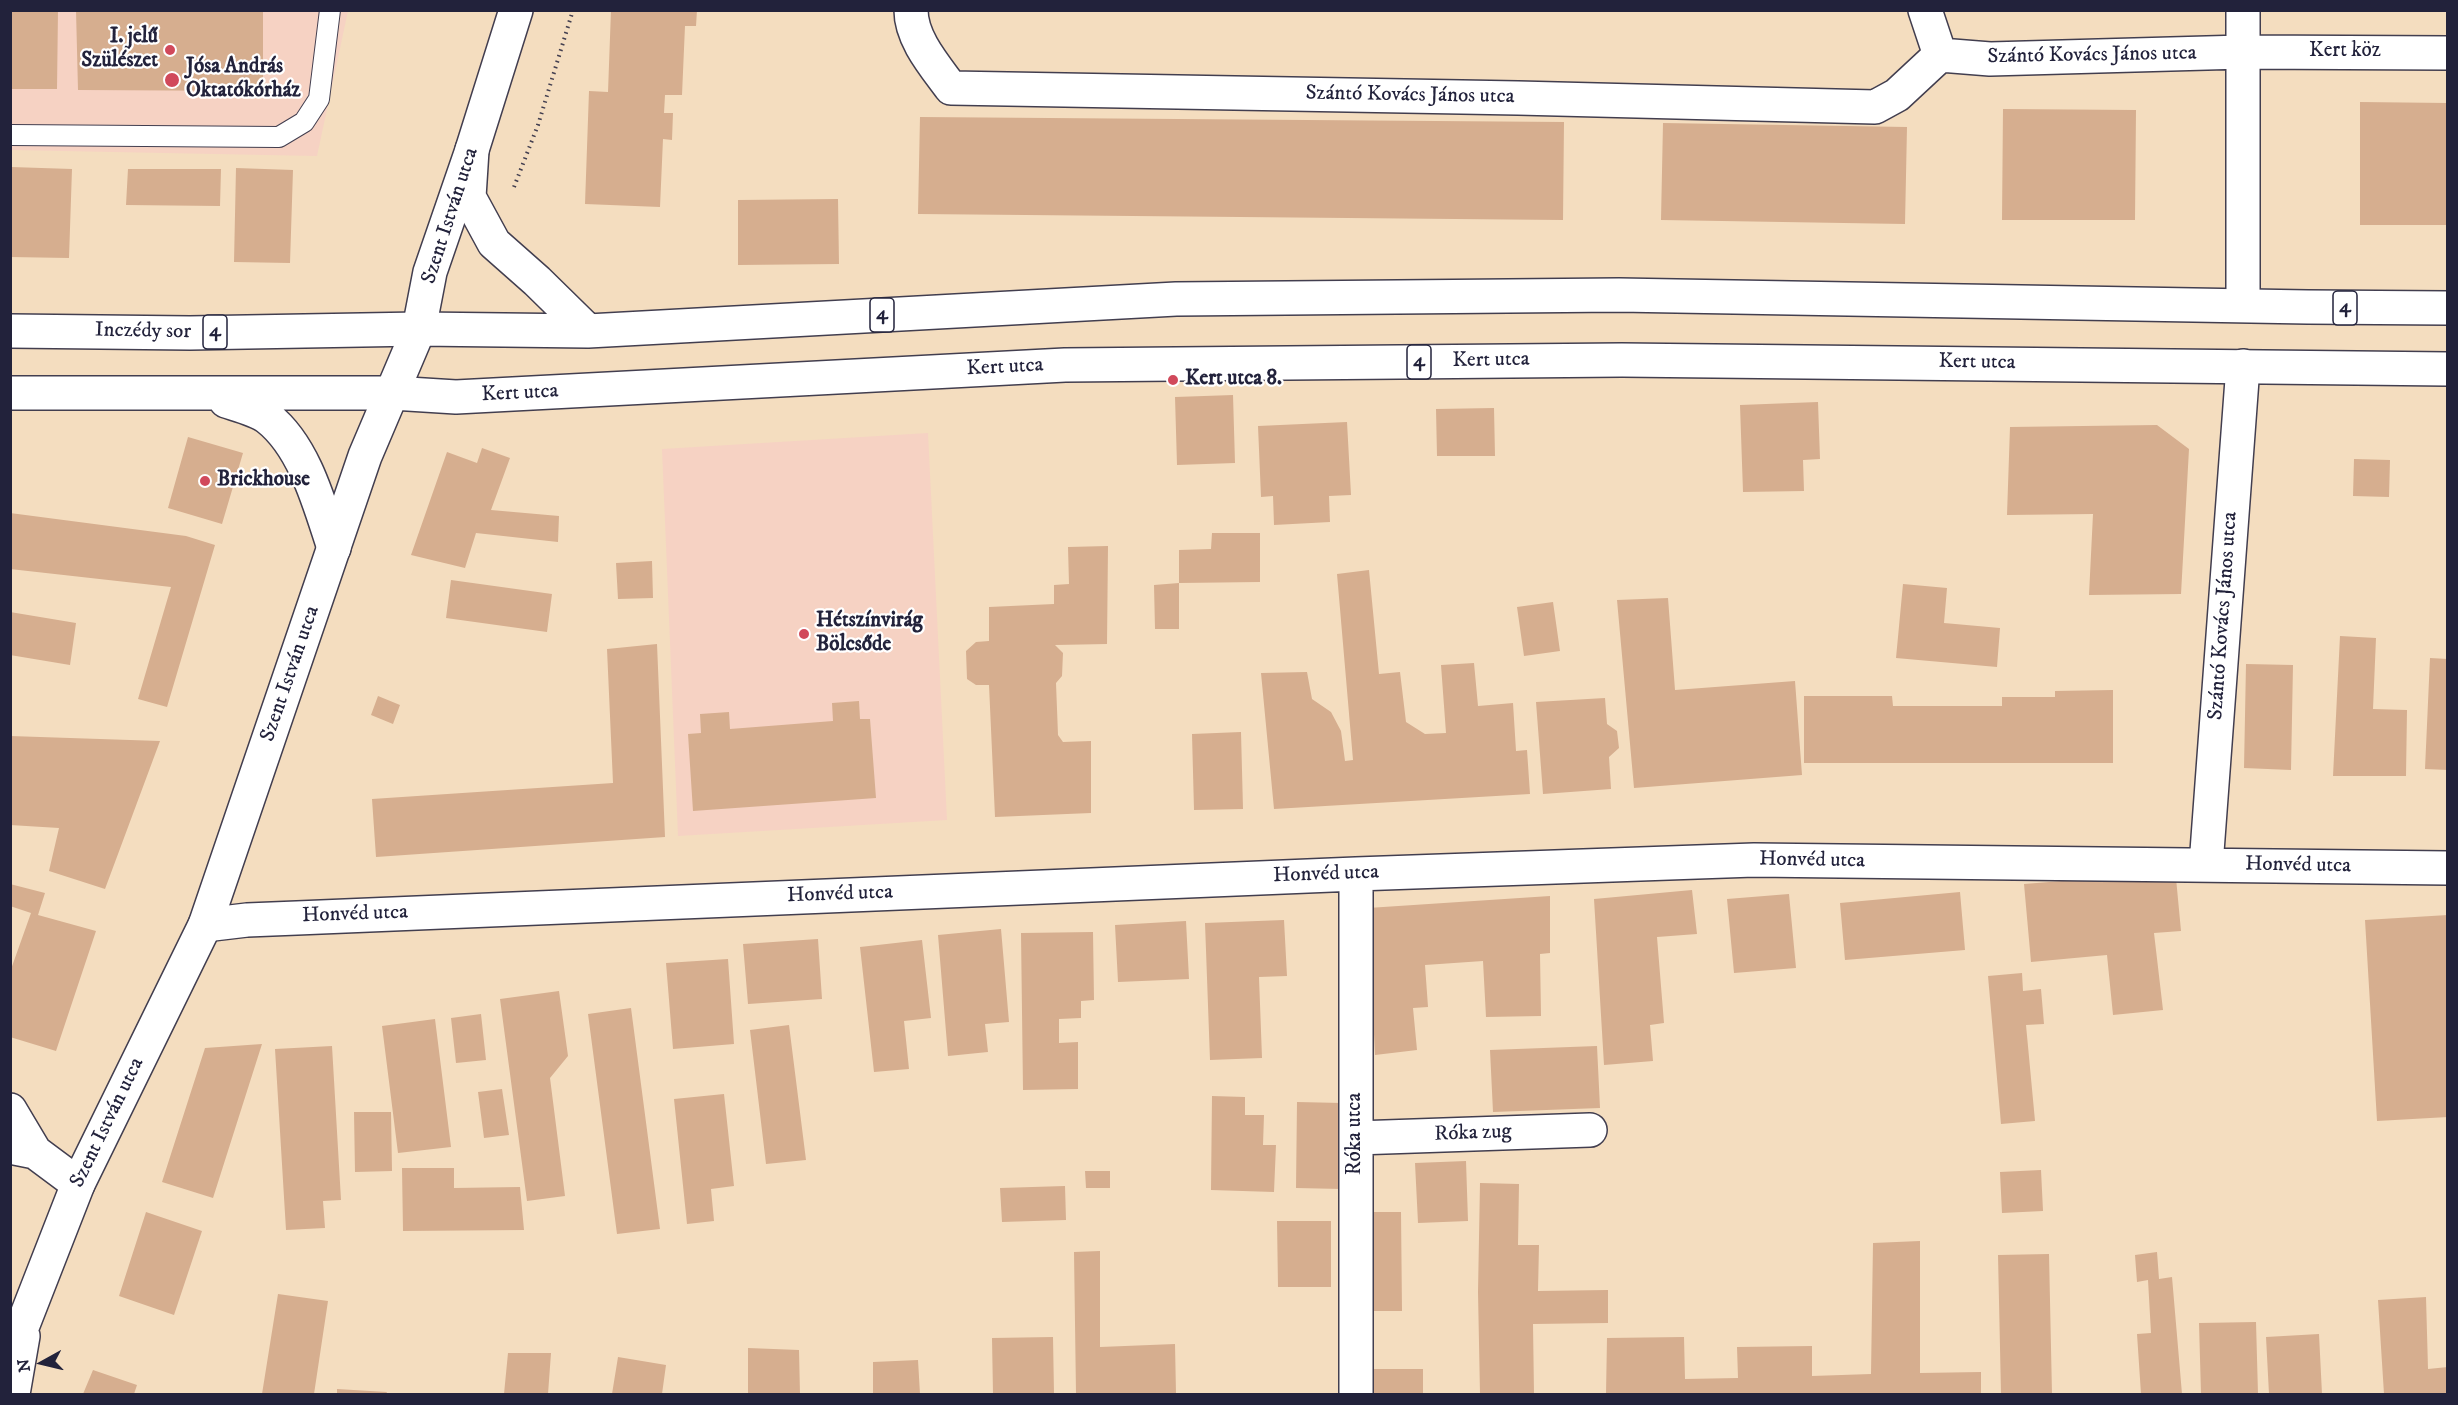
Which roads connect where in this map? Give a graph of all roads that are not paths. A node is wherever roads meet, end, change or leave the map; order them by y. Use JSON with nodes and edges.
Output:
{"nodes":[{"id":1,"x":330,"y":10,"type":"edge"},
{"id":2,"x":516,"y":10,"type":"edge"},
{"id":3,"x":911,"y":10,"type":"edge"},
{"id":4,"x":1925,"y":10,"type":"edge"},
{"id":5,"x":2243,"y":10,"type":"edge"},
{"id":6,"x":2243,"y":52,"type":"junction"},
{"id":7,"x":2448,"y":52,"type":"edge"},
{"id":8,"x":1940,"y":55,"type":"junction"},
{"id":9,"x":10,"y":135,"type":"edge"},
{"id":10,"x":472,"y":150,"type":"junction"},
{"id":11,"x":2243,"y":305,"type":"junction"},
{"id":12,"x":2448,"y":308,"type":"edge"},
{"id":13,"x":419,"y":329,"type":"junction"},
{"id":14,"x":10,"y":331,"type":"edge"},
{"id":15,"x":588,"y":332,"type":"junction"},
{"id":16,"x":2243,"y":366,"type":"junction"},
{"id":17,"x":2448,"y":369,"type":"edge"},
{"id":18,"x":10,"y":393,"type":"edge"},
{"id":19,"x":392,"y":393,"type":"junction"},
{"id":20,"x":204,"y":394,"type":"junction"},
{"id":21,"x":334,"y":548,"type":"junction"},
{"id":22,"x":2206,"y":865,"type":"junction"},
{"id":23,"x":2448,"y":868,"type":"edge"},
{"id":24,"x":1356,"y":874,"type":"junction"},
{"id":25,"x":205,"y":925,"type":"junction"},
{"id":26,"x":10,"y":1110,"type":"edge"},
{"id":27,"x":1590,"y":1130,"type":"dead end"},
{"id":28,"x":1356,"y":1138,"type":"junction"},
{"id":29,"x":23,"y":1150,"type":"edge"},
{"id":30,"x":78,"y":1184,"type":"junction"},
{"id":31,"x":26,"y":1323,"type":"junction"},
{"id":32,"x":10,"y":1358,"type":"edge"},
{"id":33,"x":13,"y":1395,"type":"edge"},
{"id":34,"x":1356,"y":1395,"type":"edge"}],
"edges":[{"from":1,"to":9,"type":"lane"},
{"from":2,"to":10,"type":"street","name":"Szent István utca"},
{"from":3,"to":8,"type":"street","name":"Szántó Kovács János utca"},
{"from":4,"to":8,"type":"street"},
{"from":5,"to":6,"type":"street"},
{"from":6,"to":7,"type":"street","name":"Kert köz"},
{"from":6,"to":8,"type":"street","name":"Szántó Kovács János utca"},
{"from":6,"to":11,"type":"street"},
{"from":10,"to":13,"type":"street","name":"Szent István utca"},
{"from":10,"to":15,"type":"street"},
{"from":11,"to":12,"type":"street","number":"4"},
{"from":11,"to":15,"type":"street","number":"4"},
{"from":13,"to":14,"type":"street","name":"Inczédy sor","number":"4"},
{"from":13,"to":15,"type":"street","number":"4"},
{"from":13,"to":19,"type":"street","name":"Szent István utca"},
{"from":16,"to":17,"type":"street","name":"Kert utca","number":"4"},
{"from":16,"to":19,"type":"street","name":"Kert utca","number":"4"},
{"from":16,"to":22,"type":"street","name":"Szántó Kovács János utca"},
{"from":18,"to":20,"type":"street","number":"4"},
{"from":19,"to":20,"type":"street","number":"4"},
{"from":19,"to":21,"type":"street","name":"Szent István utca"},
{"from":20,"to":21,"type":"street"},
{"from":21,"to":25,"type":"street","name":"Szent István utca"},
{"from":22,"to":23,"type":"street","name":"Honvéd utca"},
{"from":22,"to":24,"type":"street","name":"Honvéd utca"},
{"from":24,"to":25,"type":"street","name":"Honvéd utca"},
{"from":24,"to":28,"type":"street","name":"Róka utca"},
{"from":25,"to":30,"type":"street","name":"Szent István utca"},
{"from":26,"to":29,"type":"street"},
{"from":27,"to":28,"type":"street","name":"Róka zug"},
{"from":28,"to":34,"type":"street","name":"Róka utca"},
{"from":29,"to":30,"type":"street"},
{"from":30,"to":31,"type":"street","name":"Szent István utca"},
{"from":31,"to":32,"type":"street","name":"Szent István utca"},
{"from":31,"to":33,"type":"street","name":"Szent István utca"}]}
